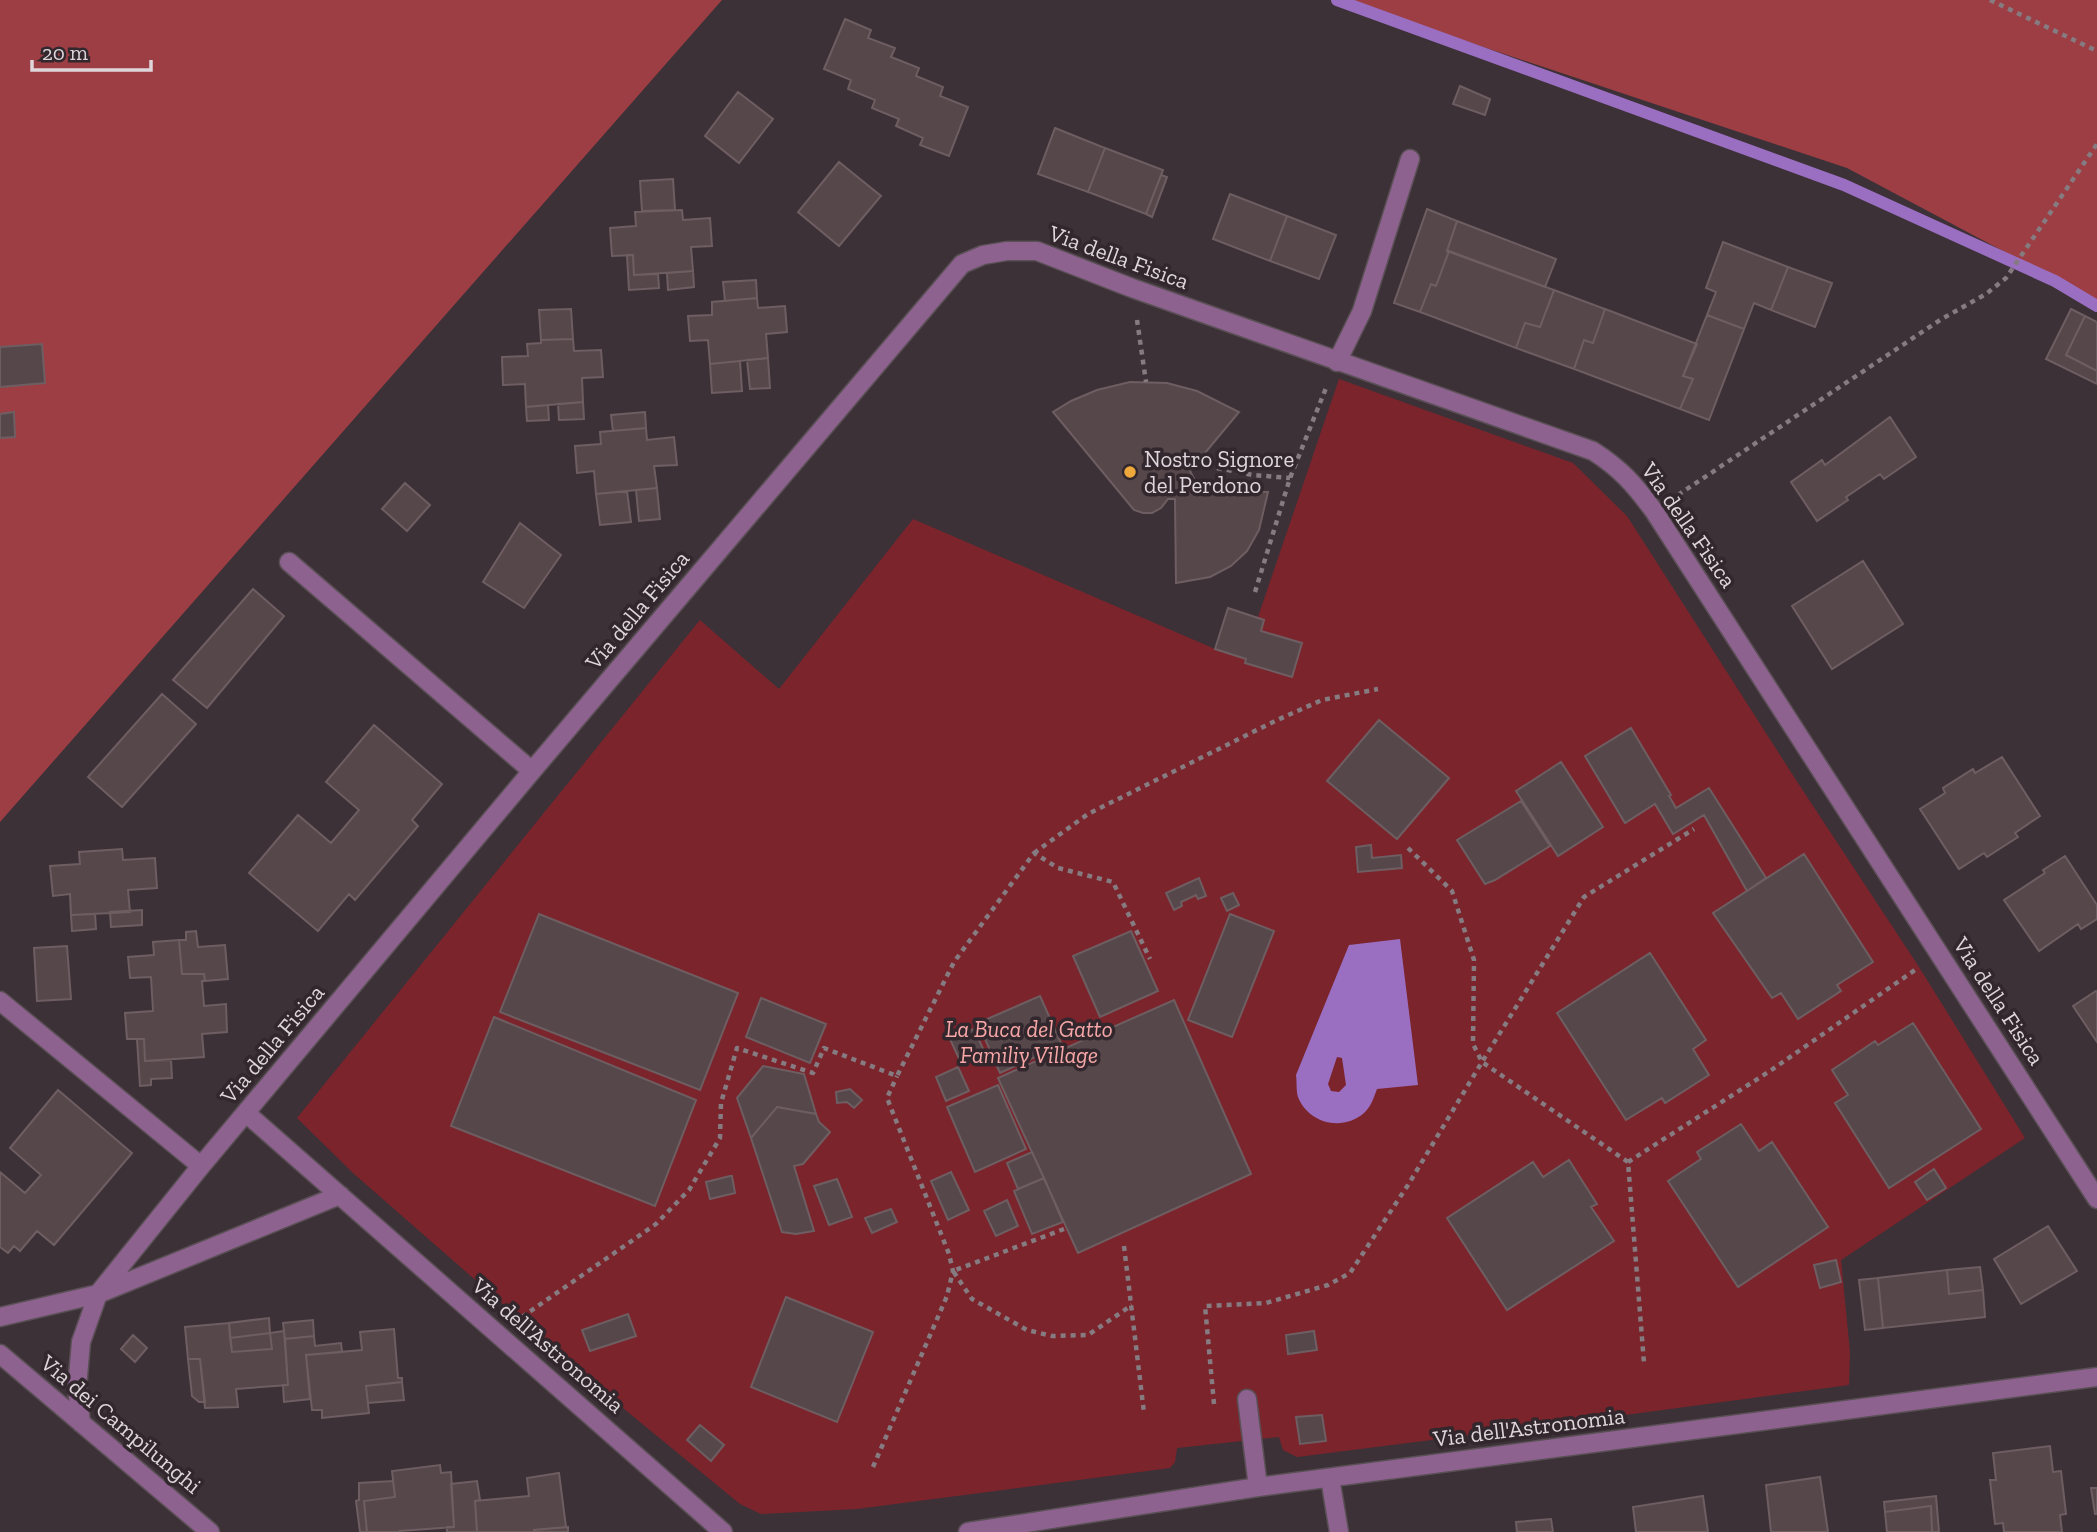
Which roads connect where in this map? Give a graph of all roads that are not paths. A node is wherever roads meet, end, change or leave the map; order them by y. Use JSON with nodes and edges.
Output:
{"nodes":[{"id":1,"x":1410,"y":159,"type":"dead end"},
{"id":2,"x":1337,"y":362,"type":"junction"},
{"id":3,"x":289,"y":562,"type":"dead end"},
{"id":4,"x":532,"y":771,"type":"junction"},
{"id":5,"x":0,"y":1001,"type":"edge"},
{"id":6,"x":246,"y":1113,"type":"junction"},
{"id":7,"x":201,"y":1166,"type":"junction"},
{"id":8,"x":340,"y":1195,"type":"junction"},
{"id":9,"x":2097,"y":1199,"type":"edge"},
{"id":10,"x":98,"y":1294,"type":"junction"},
{"id":11,"x":0,"y":1317,"type":"edge"},
{"id":12,"x":0,"y":1354,"type":"edge"},
{"id":13,"x":2097,"y":1377,"type":"edge"},
{"id":14,"x":1247,"y":1399,"type":"dead end"},
{"id":15,"x":81,"y":1423,"type":"junction"},
{"id":16,"x":1330,"y":1478,"type":"junction"},
{"id":17,"x":1258,"y":1487,"type":"junction"},
{"id":18,"x":210,"y":1532,"type":"edge"},
{"id":19,"x":723,"y":1532,"type":"edge"},
{"id":20,"x":968,"y":1532,"type":"edge"},
{"id":21,"x":1338,"y":1532,"type":"edge"}],
"edges":[{"from":1,"to":2,"type":"street"},
{"from":2,"to":4,"type":"street","name":"Via della Fisica"},
{"from":2,"to":9,"type":"street","name":"Via della Fisica"},
{"from":3,"to":4,"type":"street"},
{"from":4,"to":6,"type":"street","name":"Via della Fisica"},
{"from":5,"to":7,"type":"street"},
{"from":6,"to":7,"type":"street","name":"Via della Fisica"},
{"from":6,"to":8,"type":"street","name":"Via dell'Astronomia"},
{"from":7,"to":10,"type":"street","name":"Via della Fisica"},
{"from":8,"to":10,"type":"street"},
{"from":8,"to":19,"type":"street","name":"Via dell'Astronomia"},
{"from":10,"to":11,"type":"street"},
{"from":10,"to":15,"type":"street","name":"Via della Fisica"},
{"from":12,"to":15,"type":"street","name":"Via dei Campilunghi"},
{"from":13,"to":16,"type":"street","name":"Via dell'Astronomia"},
{"from":14,"to":17,"type":"street"},
{"from":15,"to":18,"type":"street","name":"Via dei Campilunghi"},
{"from":16,"to":17,"type":"street","name":"Via dell'Astronomia"},
{"from":16,"to":21,"type":"street"},
{"from":17,"to":20,"type":"street","name":"Via dell'Astronomia"}]}
